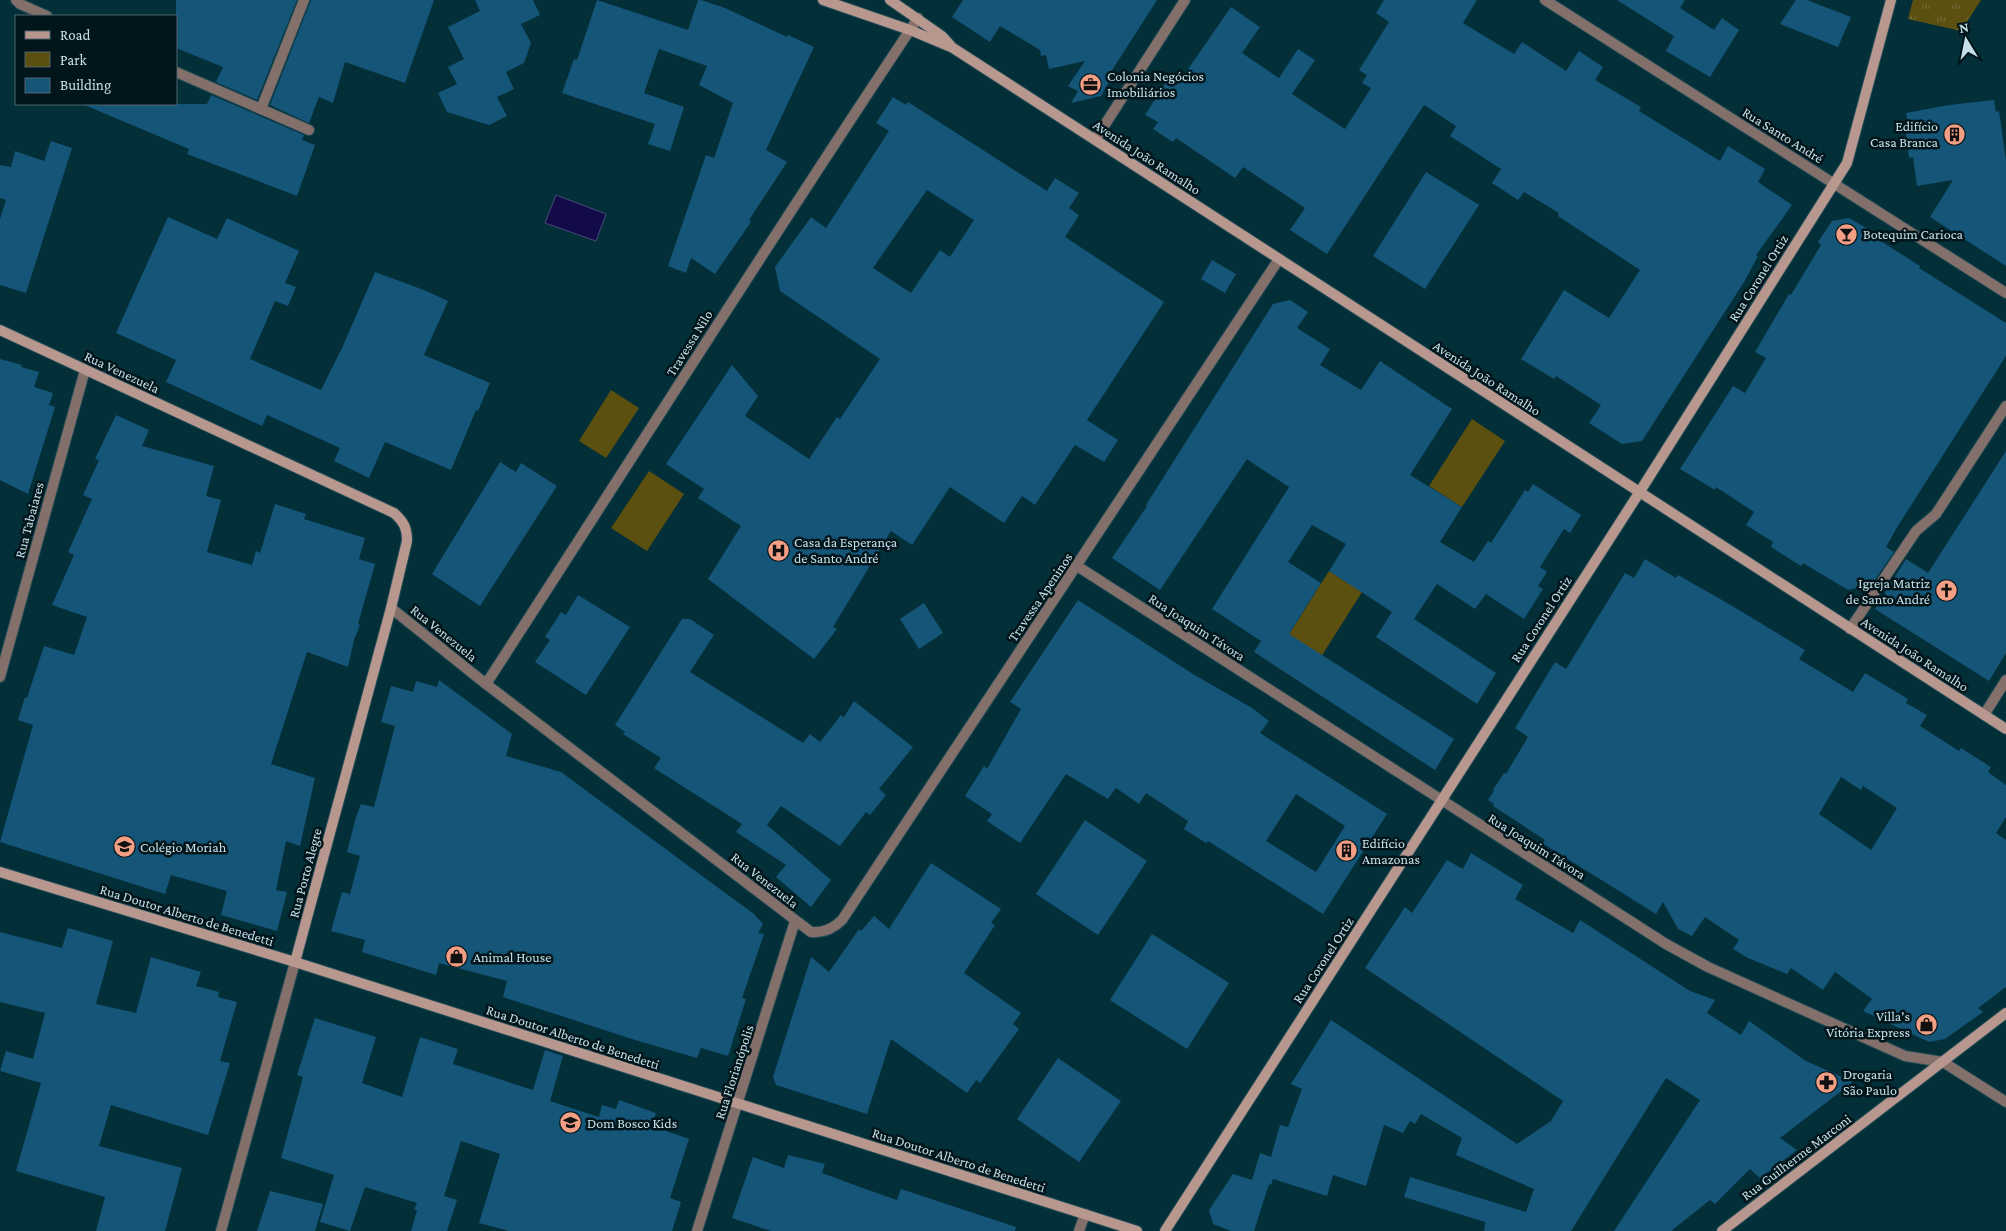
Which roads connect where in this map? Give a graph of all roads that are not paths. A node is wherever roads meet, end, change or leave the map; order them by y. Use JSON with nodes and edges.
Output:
{"nodes":[{"id":1,"x":304,"y":0,"type":"edge"},
{"id":2,"x":823,"y":0,"type":"edge"},
{"id":3,"x":890,"y":0,"type":"edge"},
{"id":4,"x":1184,"y":0,"type":"edge"},
{"id":5,"x":1545,"y":0,"type":"edge"},
{"id":6,"x":1891,"y":0,"type":"edge"},
{"id":7,"x":19,"y":1,"type":"edge"},
{"id":8,"x":46,"y":15,"type":"edge"},
{"id":9,"x":918,"y":18,"type":"junction"},
{"id":10,"x":910,"y":30,"type":"junction"},
{"id":11,"x":953,"y":48,"type":"junction"},
{"id":12,"x":178,"y":73,"type":"edge"},
{"id":13,"x":261,"y":109,"type":"junction"},
{"id":14,"x":310,"y":130,"type":"dead end"},
{"id":15,"x":1095,"y":140,"type":"junction"},
{"id":16,"x":1834,"y":184,"type":"junction"},
{"id":17,"x":1279,"y":260,"type":"junction"},
{"id":18,"x":2006,"y":293,"type":"edge"},
{"id":19,"x":0,"y":330,"type":"edge"},
{"id":20,"x":85,"y":370,"type":"junction"},
{"id":21,"x":2006,"y":406,"type":"edge"},
{"id":22,"x":1639,"y":493,"type":"junction"},
{"id":23,"x":1077,"y":566,"type":"junction"},
{"id":24,"x":391,"y":608,"type":"junction"},
{"id":25,"x":1850,"y":629,"type":"junction"},
{"id":26,"x":0,"y":678,"type":"edge"},
{"id":27,"x":2006,"y":680,"type":"edge"},
{"id":28,"x":486,"y":684,"type":"junction"},
{"id":29,"x":1984,"y":715,"type":"junction"},
{"id":30,"x":2006,"y":729,"type":"edge"},
{"id":31,"x":1441,"y":801,"type":"junction"},
{"id":32,"x":0,"y":872,"type":"edge"},
{"id":33,"x":795,"y":921,"type":"junction"},
{"id":34,"x":811,"y":932,"type":"joint"},
{"id":35,"x":295,"y":962,"type":"junction"},
{"id":36,"x":2006,"y":1013,"type":"edge"},
{"id":37,"x":1943,"y":1062,"type":"junction"},
{"id":38,"x":2006,"y":1102,"type":"edge"},
{"id":39,"x":739,"y":1103,"type":"junction"},
{"id":40,"x":1085,"y":1214,"type":"junction"},
{"id":41,"x":220,"y":1231,"type":"edge"},
{"id":42,"x":697,"y":1231,"type":"edge"},
{"id":43,"x":1079,"y":1231,"type":"edge"},
{"id":44,"x":1136,"y":1231,"type":"edge"},
{"id":45,"x":1165,"y":1231,"type":"edge"},
{"id":46,"x":1722,"y":1231,"type":"edge"}],
"edges":[{"from":1,"to":13,"type":"street"},
{"from":2,"to":10,"type":"street","name":"Avenida João Ramalho"},
{"from":3,"to":9,"type":"street","name":"Avenida João Ramalho"},
{"from":4,"to":15,"type":"street"},
{"from":5,"to":16,"type":"street","name":"Rua Santo André"},
{"from":6,"to":16,"type":"street","name":"Rua Coronel Ortiz"},
{"from":7,"to":8,"type":"street"},
{"from":9,"to":10,"type":"street","name":"Travessa Nilo"},
{"from":9,"to":11,"type":"street","name":"Avenida João Ramalho"},
{"from":10,"to":11,"type":"street","name":"Avenida João Ramalho"},
{"from":10,"to":28,"type":"street","name":"Travessa Nilo"},
{"from":11,"to":15,"type":"street","name":"Avenida João Ramalho"},
{"from":12,"to":13,"type":"street"},
{"from":13,"to":14,"type":"street"},
{"from":15,"to":17,"type":"street","name":"Avenida João Ramalho"},
{"from":16,"to":18,"type":"street","name":"Rua Santo André"},
{"from":16,"to":22,"type":"street","name":"Rua Coronel Ortiz"},
{"from":17,"to":22,"type":"street","name":"Avenida João Ramalho"},
{"from":17,"to":23,"type":"street","name":"Travessa Apeninos"},
{"from":19,"to":20,"type":"street","name":"Rua Venezuela"},
{"from":20,"to":24,"type":"street","name":"Rua Venezuela"},
{"from":20,"to":26,"type":"street","name":"Rua Tabaiares"},
{"from":21,"to":25,"type":"street"},
{"from":22,"to":25,"type":"street","name":"Avenida João Ramalho"},
{"from":22,"to":31,"type":"street","name":"Rua Coronel Ortiz"},
{"from":23,"to":31,"type":"street","name":"Rua Joaquim Távora"},
{"from":23,"to":34,"type":"street","name":"Travessa Apeninos"},
{"from":24,"to":28,"type":"street","name":"Rua Venezuela"},
{"from":24,"to":35,"type":"street","name":"Rua Porto Alegre"},
{"from":25,"to":29,"type":"street","name":"Avenida João Ramalho"},
{"from":27,"to":29,"type":"street"},
{"from":28,"to":33,"type":"street","name":"Rua Venezuela"},
{"from":29,"to":30,"type":"street","name":"Avenida João Ramalho"},
{"from":31,"to":37,"type":"street","name":"Rua Joaquim Távora"},
{"from":31,"to":45,"type":"street","name":"Rua Coronel Ortiz"},
{"from":32,"to":35,"type":"street","name":"Rua Doutor Alberto de Benedetti"},
{"from":33,"to":34,"type":"street","name":"Rua Venezuela"},
{"from":33,"to":39,"type":"street","name":"Rua Florianópolis"},
{"from":35,"to":39,"type":"street","name":"Rua Doutor Alberto de Benedetti"},
{"from":35,"to":41,"type":"street","name":"Rua Porto Alegre"},
{"from":36,"to":37,"type":"street","name":"Rua Guilherme Marconi"},
{"from":37,"to":38,"type":"street","name":"Rua Joaquim Távora"},
{"from":37,"to":46,"type":"street","name":"Rua Guilherme Marconi"},
{"from":39,"to":40,"type":"street","name":"Rua Doutor Alberto de Benedetti"},
{"from":39,"to":42,"type":"street","name":"Rua Florianópolis"},
{"from":40,"to":43,"type":"street"},
{"from":40,"to":44,"type":"street","name":"Rua Doutor Alberto de Benedetti"}]}
